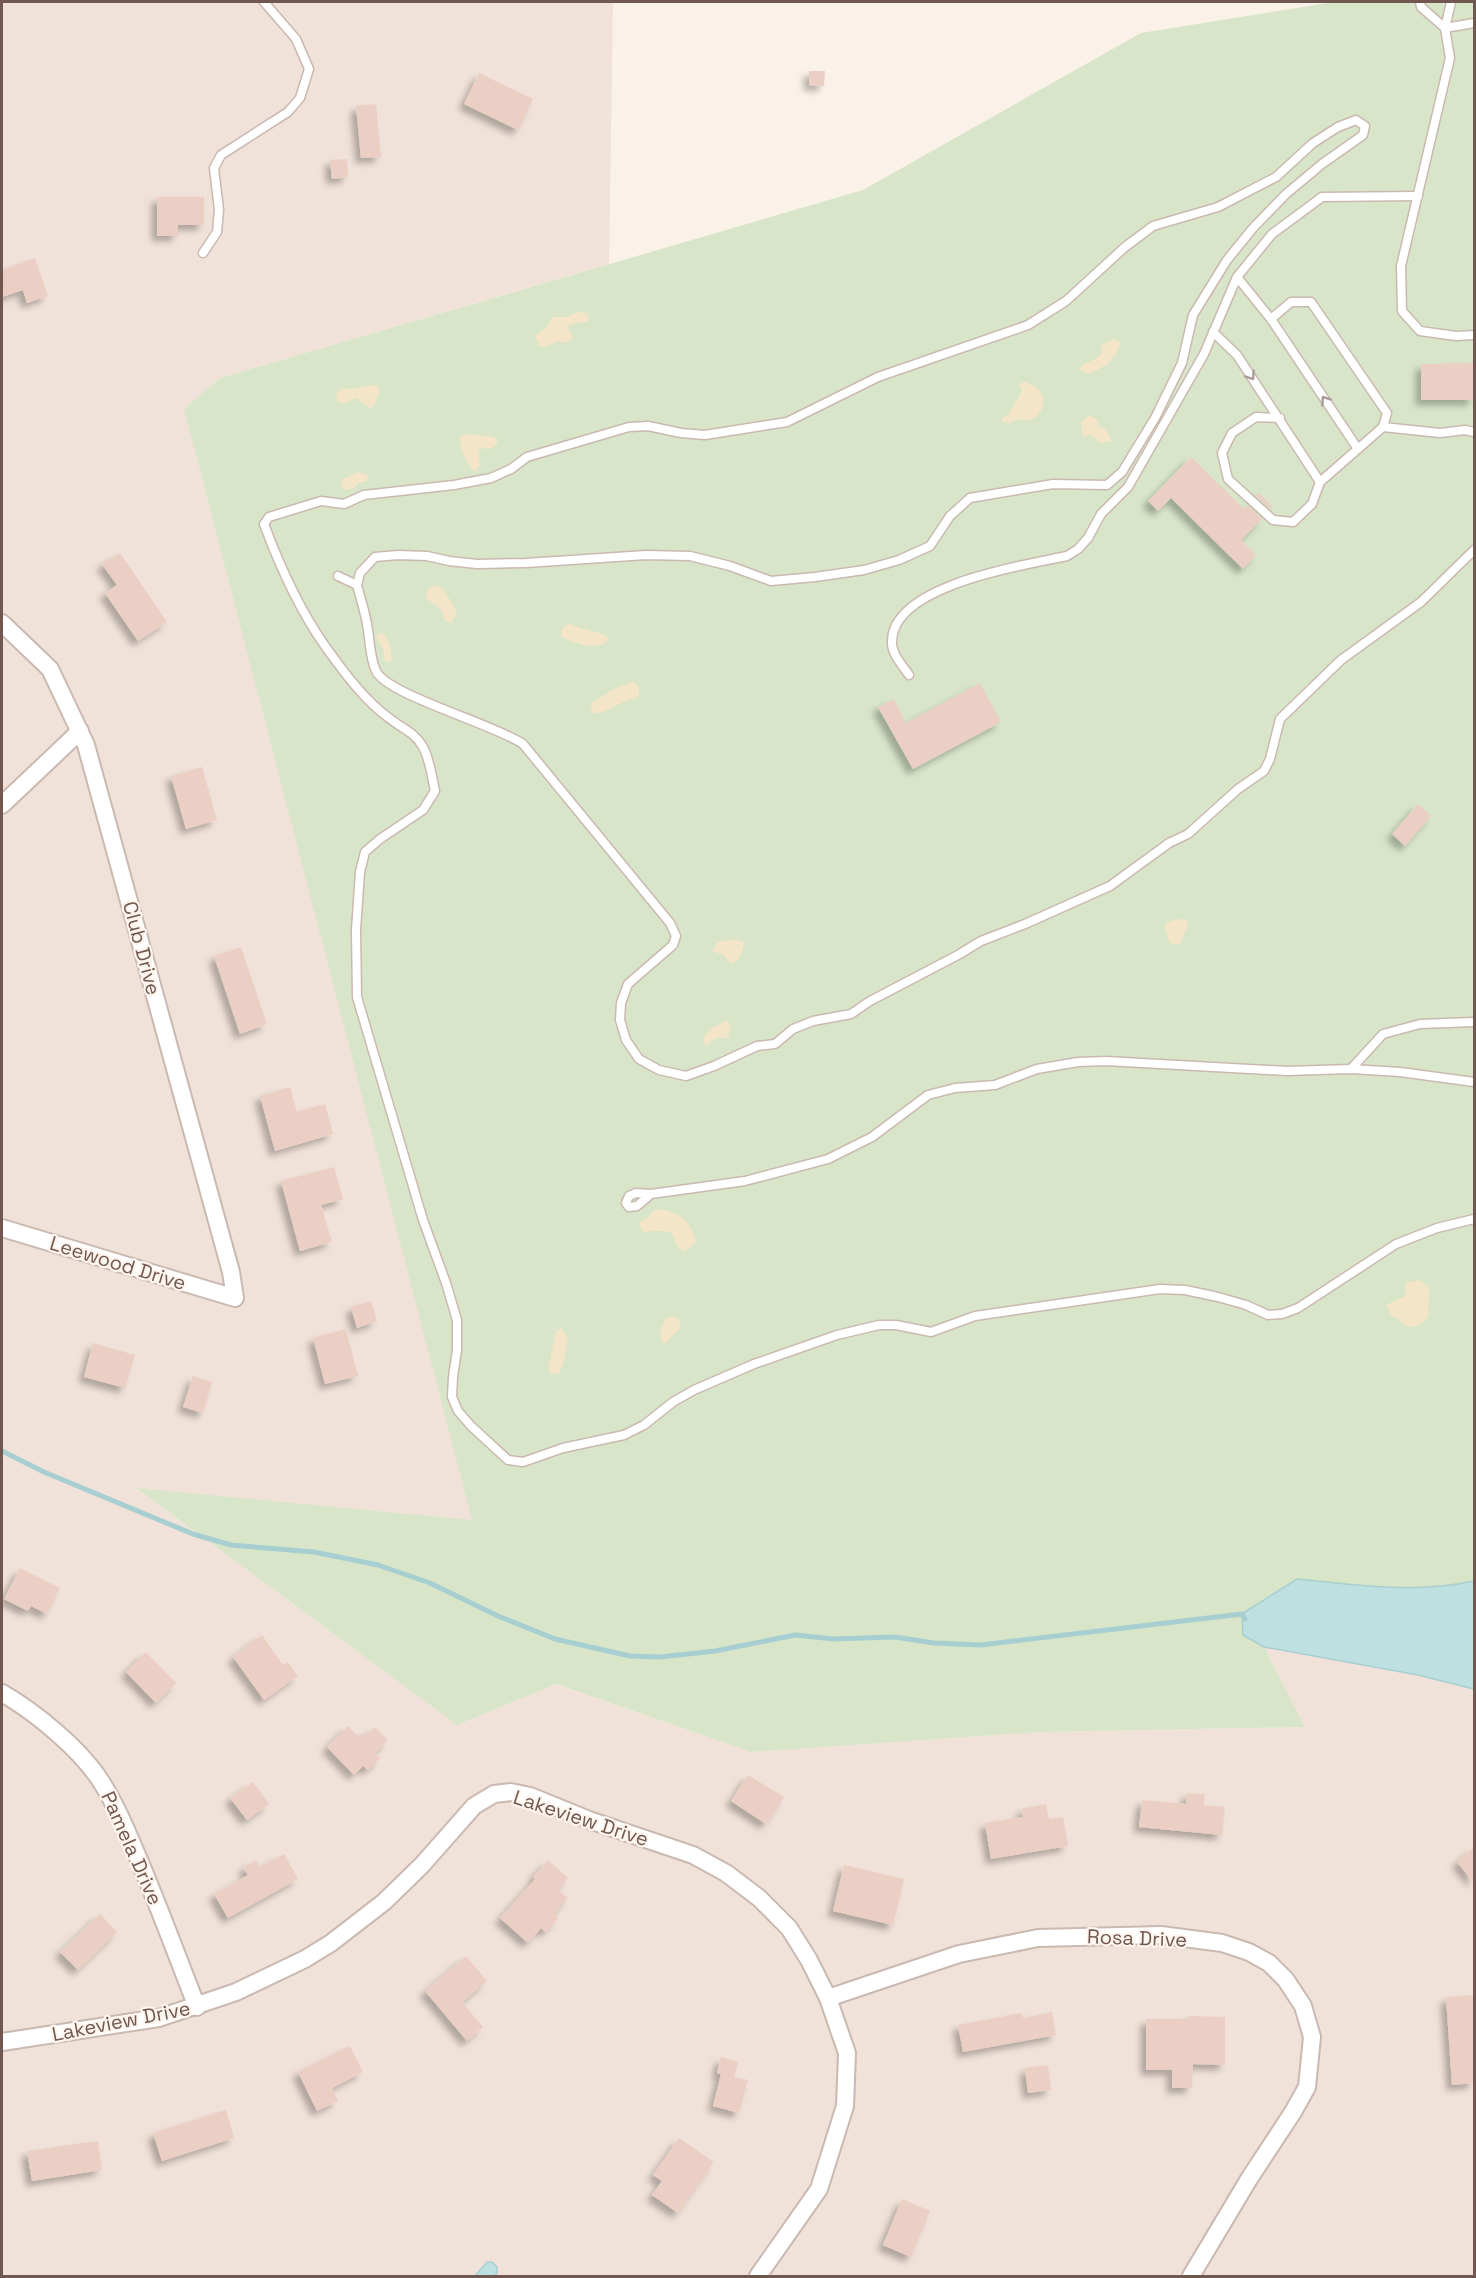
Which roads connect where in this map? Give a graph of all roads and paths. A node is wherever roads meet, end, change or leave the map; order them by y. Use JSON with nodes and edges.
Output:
{"nodes":[{"id":1,"x":264,"y":2,"type":"edge"},
{"id":2,"x":1420,"y":2,"type":"edge"},
{"id":3,"x":1451,"y":2,"type":"edge"},
{"id":4,"x":1474,"y":23,"type":"edge"},
{"id":5,"x":1445,"y":28,"type":"junction"},
{"id":6,"x":1418,"y":196,"type":"junction"},
{"id":7,"x":203,"y":253,"type":"dead end"},
{"id":8,"x":1237,"y":277,"type":"junction"},
{"id":9,"x":1270,"y":319,"type":"junction"},
{"id":10,"x":1213,"y":332,"type":"junction"},
{"id":11,"x":1474,"y":335,"type":"edge"},
{"id":12,"x":1280,"y":418,"type":"junction"},
{"id":13,"x":1383,"y":428,"type":"junction"},
{"id":14,"x":1474,"y":432,"type":"edge"},
{"id":15,"x":1358,"y":449,"type":"junction"},
{"id":16,"x":1320,"y":482,"type":"junction"},
{"id":17,"x":1474,"y":550,"type":"edge"},
{"id":18,"x":338,"y":576,"type":"dead end"},
{"id":19,"x":357,"y":585,"type":"junction"},
{"id":20,"x":2,"y":623,"type":"edge"},
{"id":21,"x":909,"y":675,"type":"dead end"},
{"id":22,"x":80,"y":731,"type":"junction"},
{"id":23,"x":2,"y":805,"type":"edge"},
{"id":24,"x":1474,"y":1022,"type":"edge"},
{"id":25,"x":1351,"y":1069,"type":"junction"},
{"id":26,"x":1474,"y":1082,"type":"edge"},
{"id":27,"x":651,"y":1194,"type":"dead end"},
{"id":28,"x":1474,"y":1220,"type":"edge"},
{"id":29,"x":2,"y":1228,"type":"edge"},
{"id":30,"x":236,"y":1298,"type":"joint"},
{"id":31,"x":2,"y":1693,"type":"edge"},
{"id":32,"x":828,"y":1998,"type":"junction"},
{"id":33,"x":196,"y":2007,"type":"junction"},
{"id":34,"x":2,"y":2042,"type":"edge"},
{"id":35,"x":758,"y":2277,"type":"edge"},
{"id":36,"x":1191,"y":2277,"type":"edge"}],
"edges":[{"from":1,"to":7,"type":"lane"},
{"from":2,"to":5,"type":"lane"},
{"from":3,"to":5,"type":"lane"},
{"from":4,"to":5,"type":"lane"},
{"from":5,"to":6,"type":"lane"},
{"from":6,"to":8,"type":"lane"},
{"from":6,"to":11,"type":"lane"},
{"from":8,"to":9,"type":"lane"},
{"from":8,"to":10,"type":"lane"},
{"from":9,"to":13,"type":"lane"},
{"from":15,"to":9,"type":"lane","one_way":true},
{"from":10,"to":12,"type":"lane","one_way":true},
{"from":10,"to":21,"type":"lane"},
{"from":12,"to":16,"type":"lane"},
{"from":12,"to":16,"type":"lane"},
{"from":13,"to":14,"type":"lane"},
{"from":13,"to":15,"type":"lane"},
{"from":15,"to":16,"type":"lane"},
{"from":17,"to":19,"type":"lane"},
{"from":18,"to":19,"type":"lane"},
{"from":19,"to":28,"type":"lane"},
{"from":20,"to":22,"type":"street","name":"Club Drive"},
{"from":22,"to":23,"type":"street"},
{"from":22,"to":30,"type":"street","name":"Club Drive"},
{"from":24,"to":25,"type":"lane"},
{"from":25,"to":26,"type":"lane"},
{"from":25,"to":27,"type":"lane"},
{"from":29,"to":30,"type":"street","name":"Leewood Drive"},
{"from":31,"to":33,"type":"street","name":"Pamela Drive"},
{"from":32,"to":33,"type":"street","name":"Lakeview Drive"},
{"from":32,"to":35,"type":"street","name":"Lakeview Drive"},
{"from":32,"to":36,"type":"street","name":"Rosa Drive"},
{"from":33,"to":34,"type":"street","name":"Lakeview Drive"}]}
